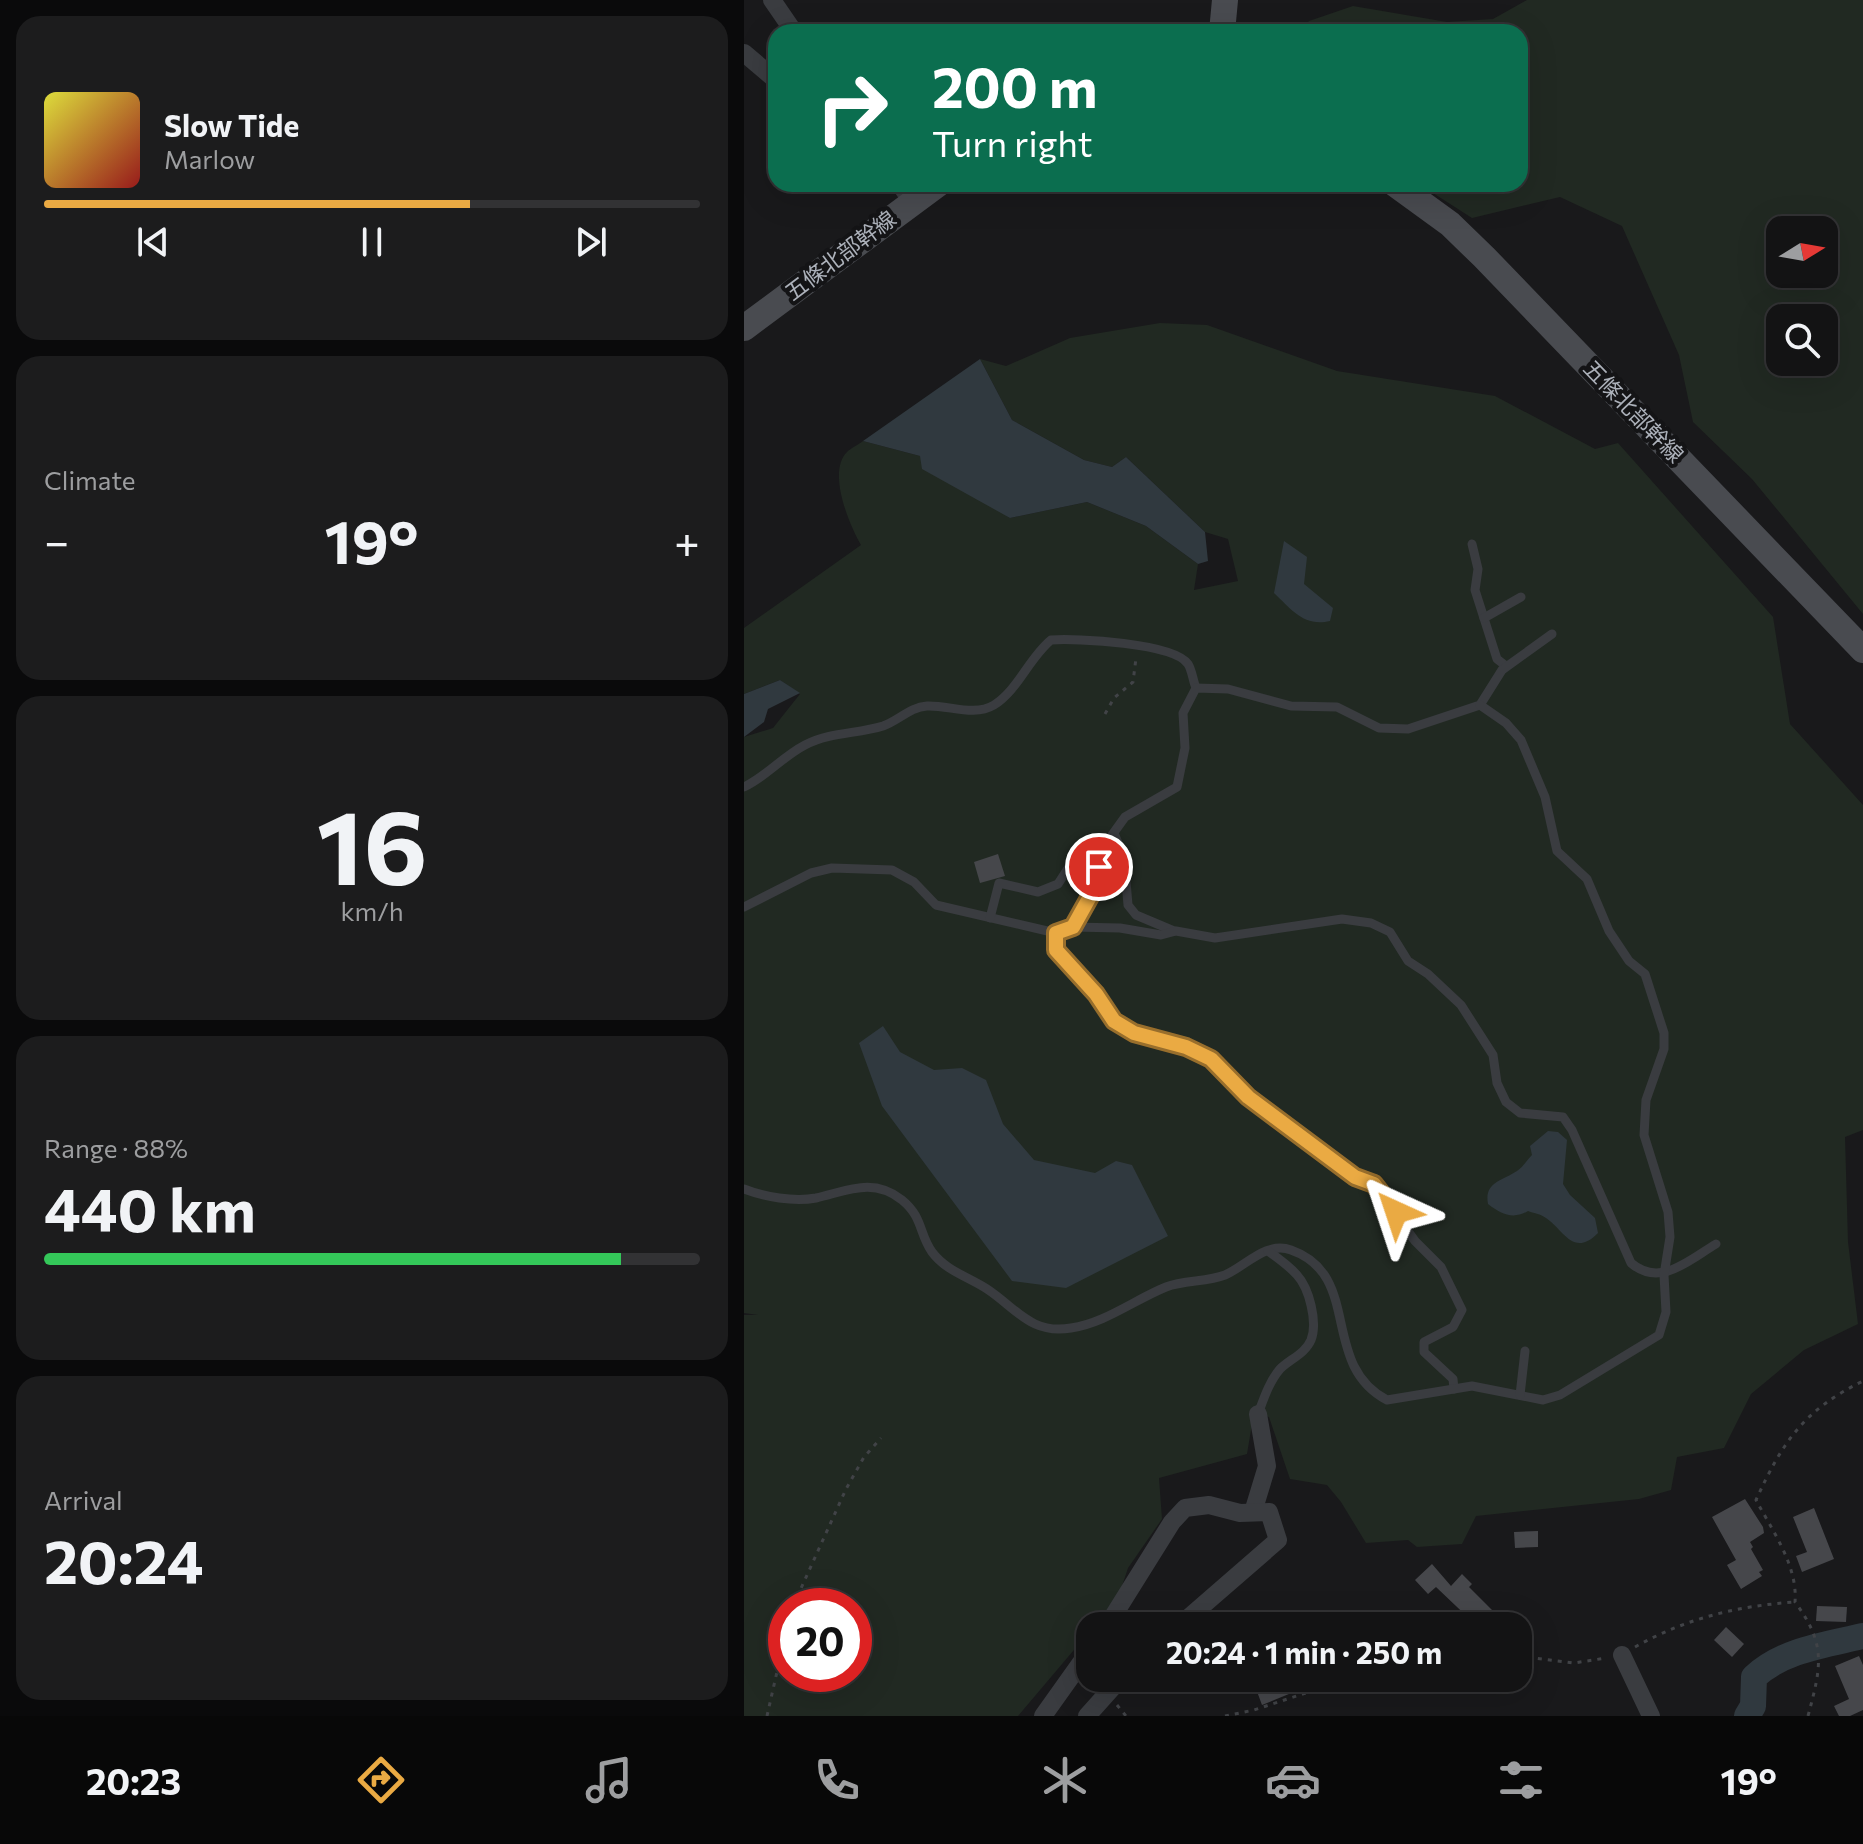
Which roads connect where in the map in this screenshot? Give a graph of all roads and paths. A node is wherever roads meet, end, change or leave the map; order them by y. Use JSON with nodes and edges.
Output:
{"nodes":[{"id":1,"x":772,"y":0,"type":"edge"},
{"id":2,"x":1225,"y":0,"type":"edge"},
{"id":3,"x":788,"y":24,"type":"edge"},
{"id":4,"x":1223,"y":24,"type":"edge"},
{"id":5,"x":744,"y":53,"type":"edge"},
{"id":6,"x":768,"y":73,"type":"edge"},
{"id":7,"x":1406,"y":192,"type":"edge"},
{"id":8,"x":906,"y":193,"type":"edge"},
{"id":9,"x":744,"y":328,"type":"edge"},
{"id":10,"x":1472,"y":544,"type":"dead end"},
{"id":11,"x":1521,"y":597,"type":"dead end"},
{"id":12,"x":1484,"y":618,"type":"junction"},
{"id":13,"x":1552,"y":634,"type":"dead end"},
{"id":14,"x":1138,"y":647,"type":"junction"},
{"id":15,"x":1863,"y":650,"type":"edge"},
{"id":16,"x":1506,"y":666,"type":"junction"},
{"id":17,"x":1196,"y":688,"type":"junction"},
{"id":18,"x":1480,"y":705,"type":"junction"},
{"id":19,"x":1105,"y":714,"type":"dead end"},
{"id":20,"x":744,"y":787,"type":"edge"},
{"id":21,"x":1114,"y":833,"type":"junction"},
{"id":22,"x":1107,"y":842,"type":"junction"},
{"id":23,"x":744,"y":907,"type":"edge"},
{"id":24,"x":990,"y":918,"type":"junction"},
{"id":25,"x":1073,"y":927,"type":"junction"},
{"id":26,"x":1176,"y":931,"type":"junction"},
{"id":27,"x":1056,"y":933,"type":"junction"},
{"id":28,"x":744,"y":1189,"type":"edge"},
{"id":29,"x":1716,"y":1244,"type":"dead end"},
{"id":30,"x":1268,"y":1251,"type":"junction"},
{"id":31,"x":1664,"y":1275,"type":"junction"},
{"id":32,"x":1525,"y":1351,"type":"dead end"},
{"id":33,"x":1863,"y":1381,"type":"edge"},
{"id":34,"x":1454,"y":1389,"type":"junction"},
{"id":35,"x":1520,"y":1395,"type":"junction"},
{"id":36,"x":1258,"y":1414,"type":"joint"},
{"id":37,"x":881,"y":1438,"type":"dead end"},
{"id":38,"x":1253,"y":1512,"type":"junction"},
{"id":39,"x":801,"y":1588,"type":"edge"},
{"id":40,"x":1795,"y":1602,"type":"junction"},
{"id":41,"x":1116,"y":1612,"type":"edge"},
{"id":42,"x":1195,"y":1612,"type":"edge"},
{"id":43,"x":1622,"y":1655,"type":"junction"},
{"id":44,"x":1532,"y":1658,"type":"edge"},
{"id":45,"x":1076,"y":1670,"type":"edge"},
{"id":46,"x":772,"y":1692,"type":"edge"},
{"id":47,"x":1108,"y":1692,"type":"edge"},
{"id":48,"x":1309,"y":1692,"type":"edge"},
{"id":49,"x":767,"y":1716,"type":"edge"},
{"id":50,"x":1043,"y":1716,"type":"edge"},
{"id":51,"x":1087,"y":1716,"type":"edge"},
{"id":52,"x":1225,"y":1716,"type":"edge"},
{"id":53,"x":1651,"y":1716,"type":"edge"},
{"id":54,"x":1808,"y":1716,"type":"edge"}],
"edges":[{"from":1,"to":3,"type":"street"},
{"from":2,"to":4,"type":"street"},
{"from":5,"to":6,"type":"street"},
{"from":7,"to":15,"type":"street","name":"五條北部幹線"},
{"from":8,"to":9,"type":"street","name":"五條北部幹線"},
{"from":10,"to":12,"type":"lane"},
{"from":11,"to":12,"type":"lane"},
{"from":12,"to":16,"type":"lane"},
{"from":13,"to":16,"type":"lane"},
{"from":14,"to":17,"type":"lane"},
{"from":14,"to":19,"type":"path"},
{"from":14,"to":20,"type":"lane"},
{"from":16,"to":18,"type":"lane"},
{"from":17,"to":18,"type":"lane"},
{"from":17,"to":21,"type":"lane"},
{"from":18,"to":31,"type":"lane"},
{"from":21,"to":22,"type":"lane"},
{"from":21,"to":26,"type":"lane"},
{"from":22,"to":24,"type":"lane"},
{"from":22,"to":25,"type":"lane"},
{"from":23,"to":24,"type":"lane"},
{"from":24,"to":27,"type":"lane"},
{"from":25,"to":26,"type":"lane"},
{"from":25,"to":27,"type":"lane"},
{"from":26,"to":31,"type":"lane"},
{"from":27,"to":34,"type":"lane"},
{"from":28,"to":30,"type":"lane"},
{"from":29,"to":31,"type":"lane"},
{"from":30,"to":34,"type":"lane"},
{"from":30,"to":36,"type":"lane"},
{"from":31,"to":35,"type":"lane"},
{"from":32,"to":35,"type":"lane"},
{"from":33,"to":40,"type":"path"},
{"from":34,"to":35,"type":"lane"},
{"from":36,"to":38,"type":"street"},
{"from":37,"to":39,"type":"path"},
{"from":38,"to":41,"type":"street"},
{"from":38,"to":42,"type":"street"},
{"from":40,"to":43,"type":"path"},
{"from":40,"to":54,"type":"path"},
{"from":43,"to":44,"type":"path"},
{"from":43,"to":53,"type":"street"},
{"from":45,"to":50,"type":"street"},
{"from":46,"to":49,"type":"path"},
{"from":47,"to":51,"type":"street"},
{"from":48,"to":52,"type":"path"}]}
